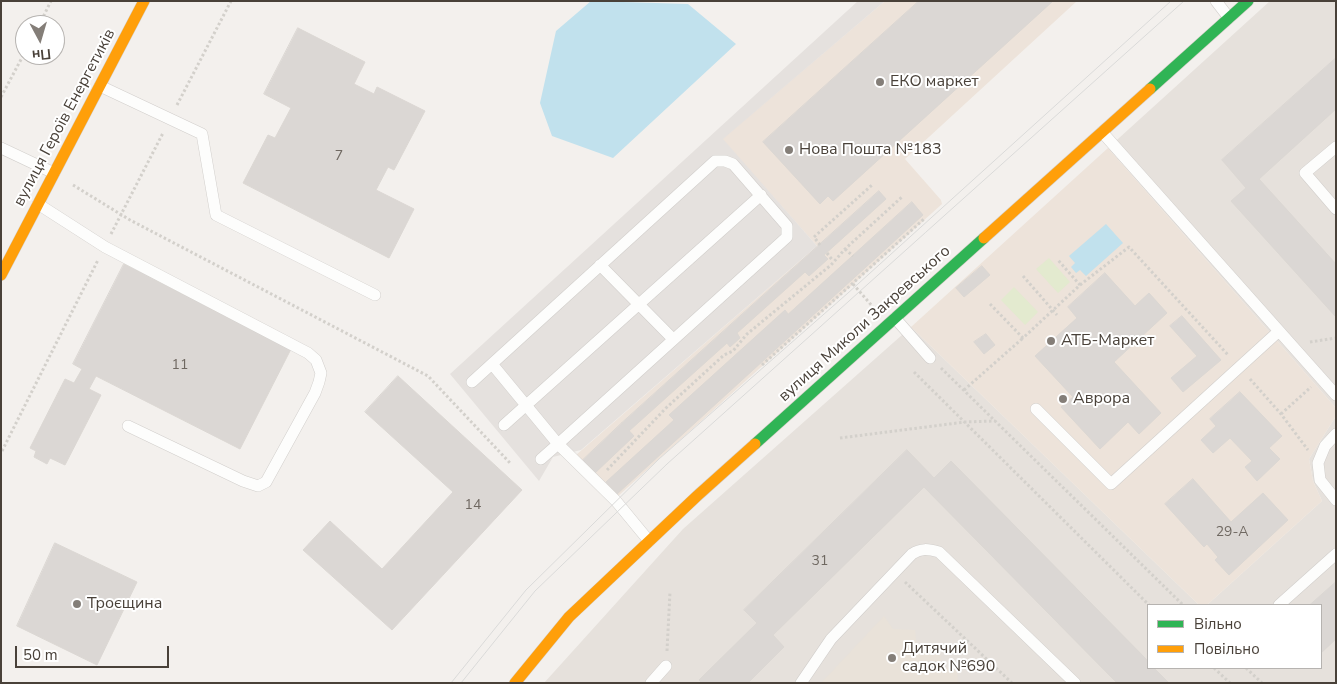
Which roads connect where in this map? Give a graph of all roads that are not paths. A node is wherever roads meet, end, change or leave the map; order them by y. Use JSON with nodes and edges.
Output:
{"nodes":[{"id":1,"x":144,"y":1,"type":"edge"},
{"id":2,"x":1216,"y":1,"type":"edge"},
{"id":3,"x":1248,"y":1,"type":"edge"},
{"id":4,"x":1229,"y":18,"type":"junction"},
{"id":5,"x":100,"y":86,"type":"junction"},
{"id":6,"x":1102,"y":132,"type":"junction"},
{"id":7,"x":1336,"y":147,"type":"edge"},
{"id":8,"x":1,"y":148,"type":"edge"},
{"id":9,"x":54,"y":173,"type":"junction"},
{"id":10,"x":761,"y":195,"type":"junction"},
{"id":11,"x":38,"y":204,"type":"junction"},
{"id":12,"x":1336,"y":209,"type":"edge"},
{"id":13,"x":600,"y":265,"type":"junction"},
{"id":14,"x":1,"y":275,"type":"edge"},
{"id":15,"x":375,"y":295,"type":"dead end"},
{"id":16,"x":639,"y":304,"type":"junction"},
{"id":17,"x":896,"y":318,"type":"junction"},
{"id":18,"x":1279,"y":332,"type":"junction"},
{"id":19,"x":673,"y":339,"type":"junction"},
{"id":20,"x":930,"y":358,"type":"road end"},
{"id":21,"x":492,"y":364,"type":"junction"},
{"id":22,"x":472,"y":382,"type":"dead end"},
{"id":23,"x":1336,"y":395,"type":"edge"},
{"id":24,"x":525,"y":405,"type":"junction"},
{"id":25,"x":1036,"y":409,"type":"dead end"},
{"id":26,"x":504,"y":425,"type":"dead end"},
{"id":27,"x":128,"y":426,"type":"dead end"},
{"id":28,"x":1336,"y":434,"type":"edge"},
{"id":29,"x":558,"y":444,"type":"junction"},
{"id":30,"x":541,"y":459,"type":"dead end"},
{"id":31,"x":1336,"y":500,"type":"edge"},
{"id":32,"x":650,"y":541,"type":"junction"},
{"id":33,"x":1336,"y":554,"type":"edge"},
{"id":34,"x":1280,"y":604,"type":"edge"},
{"id":35,"x":666,"y":666,"type":"road end"},
{"id":36,"x":515,"y":683,"type":"edge"},
{"id":37,"x":651,"y":683,"type":"edge"},
{"id":38,"x":800,"y":683,"type":"edge"},
{"id":39,"x":1075,"y":683,"type":"edge"}],
"edges":[{"from":1,"to":5,"type":"street","name":"вулиця Героїв Енергетиків"},
{"from":2,"to":4,"type":"lane"},
{"from":3,"to":4,"type":"street","name":"вулиця Миколи Закревського"},
{"from":4,"to":6,"type":"street","name":"вулиця Миколи Закревського"},
{"from":5,"to":9,"type":"street","name":"вулиця Героїв Енергетиків"},
{"from":5,"to":15,"type":"lane"},
{"from":6,"to":17,"type":"street","name":"вулиця Миколи Закревського"},
{"from":6,"to":18,"type":"lane"},
{"from":7,"to":12,"type":"lane"},
{"from":8,"to":9,"type":"lane"},
{"from":9,"to":11,"type":"street","name":"вулиця Героїв Енергетиків"},
{"from":10,"to":13,"type":"lane"},
{"from":10,"to":16,"type":"lane"},
{"from":10,"to":19,"type":"lane"},
{"from":11,"to":14,"type":"street","name":"вулиця Героїв Енергетиків"},
{"from":11,"to":27,"type":"lane"},
{"from":13,"to":16,"type":"lane"},
{"from":13,"to":21,"type":"lane"},
{"from":16,"to":19,"type":"lane"},
{"from":16,"to":24,"type":"lane"},
{"from":17,"to":20,"type":"lane"},
{"from":17,"to":32,"type":"street","name":"вулиця Миколи Закревського"},
{"from":18,"to":23,"type":"lane"},
{"from":18,"to":25,"type":"lane"},
{"from":19,"to":29,"type":"lane"},
{"from":21,"to":22,"type":"lane"},
{"from":21,"to":24,"type":"lane"},
{"from":24,"to":26,"type":"lane"},
{"from":24,"to":29,"type":"lane"},
{"from":28,"to":31,"type":"lane"},
{"from":29,"to":30,"type":"lane"},
{"from":29,"to":32,"type":"lane"},
{"from":32,"to":36,"type":"street","name":"вулиця Миколи Закревського"},
{"from":33,"to":34,"type":"lane"},
{"from":35,"to":37,"type":"lane"},
{"from":38,"to":39,"type":"lane"}]}
